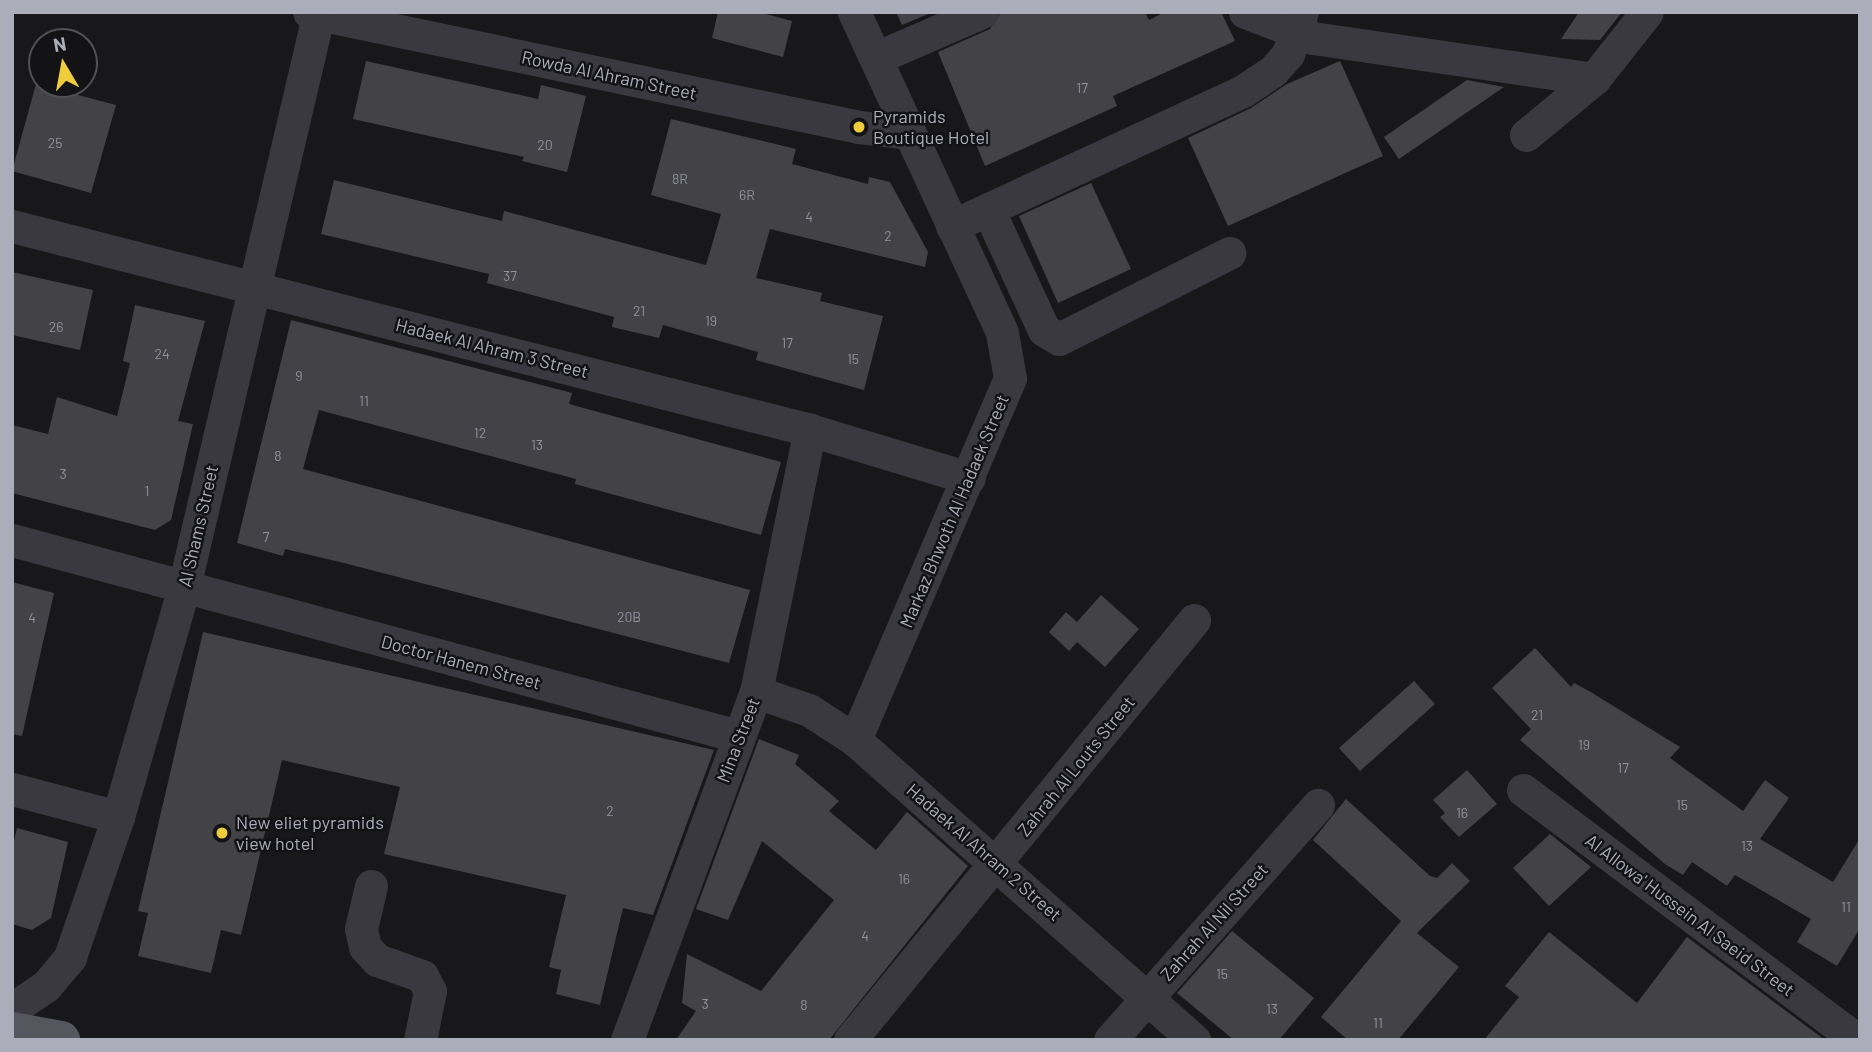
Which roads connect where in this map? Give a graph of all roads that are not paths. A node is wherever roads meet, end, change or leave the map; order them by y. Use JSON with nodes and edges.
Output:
{"nodes":[{"id":1,"x":854,"y":12,"type":"edge"},
{"id":2,"x":982,"y":12,"type":"edge"},
{"id":3,"x":1245,"y":12,"type":"edge"},
{"id":4,"x":1647,"y":12,"type":"edge"},
{"id":5,"x":316,"y":13,"type":"edge"},
{"id":6,"x":1299,"y":23,"type":"edge"},
{"id":7,"x":878,"y":57,"type":"junction"},
{"id":8,"x":1594,"y":79,"type":"junction"},
{"id":9,"x":911,"y":133,"type":"junction"},
{"id":10,"x":1526,"y":135,"type":"dead end"},
{"id":11,"x":988,"y":209,"type":"junction"},
{"id":12,"x":12,"y":226,"type":"edge"},
{"id":13,"x":952,"y":226,"type":"junction"},
{"id":14,"x":1229,"y":253,"type":"dead end"},
{"id":15,"x":254,"y":287,"type":"junction"},
{"id":16,"x":810,"y":430,"type":"junction"},
{"id":17,"x":969,"y":478,"type":"junction"},
{"id":18,"x":12,"y":540,"type":"edge"},
{"id":19,"x":184,"y":587,"type":"junction"},
{"id":20,"x":1194,"y":620,"type":"dead end"},
{"id":21,"x":756,"y":692,"type":"junction"},
{"id":22,"x":738,"y":736,"type":"junction"},
{"id":23,"x":855,"y":740,"type":"junction"},
{"id":24,"x":12,"y":789,"type":"edge"},
{"id":25,"x":1523,"y":790,"type":"dead end"},
{"id":26,"x":1318,"y":805,"type":"dead end"},
{"id":27,"x":118,"y":817,"type":"junction"},
{"id":28,"x":998,"y":863,"type":"junction"},
{"id":29,"x":371,"y":886,"type":"dead end"},
{"id":30,"x":1147,"y":998,"type":"junction"},
{"id":31,"x":12,"y":1009,"type":"edge"},
{"id":32,"x":12,"y":1031,"type":"edge"},
{"id":33,"x":61,"y":1040,"type":"edge"},
{"id":34,"x":419,"y":1040,"type":"edge"},
{"id":35,"x":627,"y":1040,"type":"edge"},
{"id":36,"x":850,"y":1040,"type":"edge"},
{"id":37,"x":1110,"y":1040,"type":"edge"},
{"id":38,"x":1194,"y":1040,"type":"edge"},
{"id":39,"x":1857,"y":1040,"type":"edge"}],
"edges":[{"from":1,"to":7,"type":"street","name":"Markaz Bhwoth Al Hadaek Street"},
{"from":2,"to":7,"type":"street"},
{"from":3,"to":6,"type":"street"},
{"from":4,"to":8,"type":"street"},
{"from":5,"to":9,"type":"street","name":"Rowda Al Ahram Street"},
{"from":5,"to":15,"type":"street","name":"Al Shams Street"},
{"from":6,"to":8,"type":"street"},
{"from":6,"to":11,"type":"street"},
{"from":7,"to":9,"type":"street","name":"Markaz Bhwoth Al Hadaek Street"},
{"from":8,"to":10,"type":"street"},
{"from":9,"to":13,"type":"street","name":"Markaz Bhwoth Al Hadaek Street"},
{"from":11,"to":13,"type":"street"},
{"from":11,"to":14,"type":"street"},
{"from":12,"to":15,"type":"street","name":"Hadaek Al Ahram 3 Street"},
{"from":13,"to":17,"type":"street","name":"Markaz Bhwoth Al Hadaek Street"},
{"from":15,"to":16,"type":"street","name":"Hadaek Al Ahram 3 Street"},
{"from":15,"to":19,"type":"street","name":"Al Shams Street"},
{"from":16,"to":17,"type":"street","name":"Hadaek Al Ahram 3 Street"},
{"from":16,"to":21,"type":"street","name":"Mina Street"},
{"from":17,"to":23,"type":"street","name":"Markaz Bhwoth Al Hadaek Street"},
{"from":18,"to":19,"type":"street","name":"Doctor Hanem Street"},
{"from":19,"to":22,"type":"street","name":"Doctor Hanem Street"},
{"from":19,"to":27,"type":"street","name":"Al Shams Street"},
{"from":20,"to":28,"type":"street","name":"Zahrah Al Louts Street"},
{"from":21,"to":22,"type":"street","name":"Mina Street"},
{"from":21,"to":23,"type":"street","name":"Hadaek Al Ahram 2 Street"},
{"from":22,"to":35,"type":"street","name":"Mina Street"},
{"from":23,"to":28,"type":"street","name":"Hadaek Al Ahram 2 Street"},
{"from":24,"to":27,"type":"street"},
{"from":25,"to":39,"type":"street","name":"Al Allowa' Hussein Al Saeid Street"},
{"from":26,"to":30,"type":"street","name":"Zahrah Al Nil Street"},
{"from":27,"to":31,"type":"street","name":"Al Shams Street"},
{"from":28,"to":30,"type":"street","name":"Hadaek Al Ahram 2 Street"},
{"from":28,"to":36,"type":"street","name":"Zahrah Al Louts Street"},
{"from":29,"to":34,"type":"street"},
{"from":30,"to":37,"type":"street","name":"Zahrah Al Nil Street"},
{"from":30,"to":38,"type":"street","name":"Hadaek Al Ahram 2 Street"},
{"from":32,"to":33,"type":"main road"}]}
